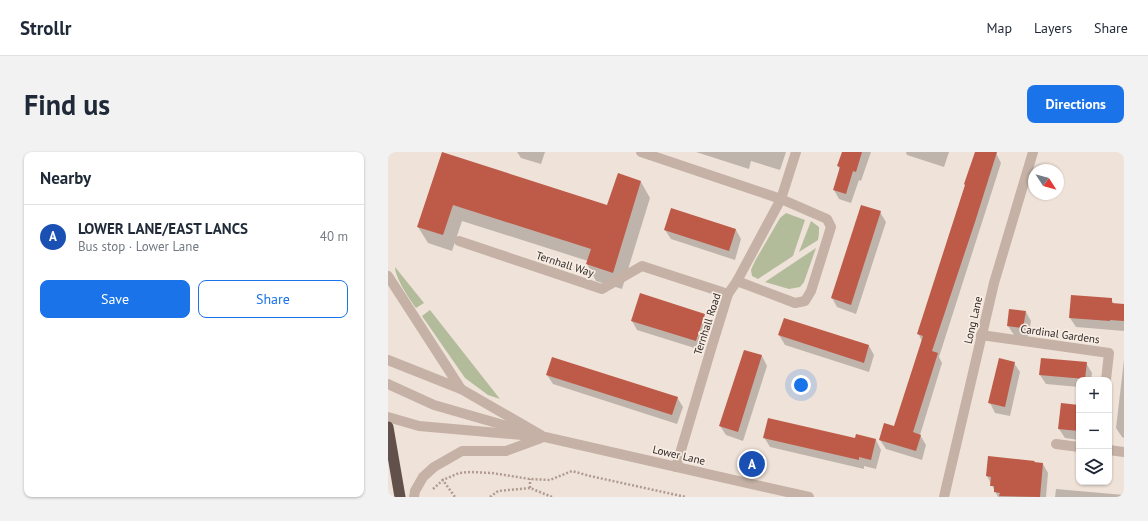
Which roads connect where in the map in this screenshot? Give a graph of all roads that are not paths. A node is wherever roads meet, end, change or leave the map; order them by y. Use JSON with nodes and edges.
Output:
{"nodes":[{"id":1,"x":641,"y":152,"type":"edge"},
{"id":2,"x":796,"y":152,"type":"edge"},
{"id":3,"x":1033,"y":152,"type":"edge"},
{"id":4,"x":781,"y":199,"type":"junction"},
{"id":5,"x":459,"y":241,"type":"dead end"},
{"id":6,"x":388,"y":276,"type":"edge"},
{"id":7,"x":737,"y":281,"type":"junction"},
{"id":8,"x":728,"y":294,"type":"junction"},
{"id":9,"x":981,"y":335,"type":"junction"},
{"id":10,"x":388,"y":360,"type":"edge"},
{"id":11,"x":1106,"y":377,"type":"edge"},
{"id":12,"x":388,"y":384,"type":"edge"},
{"id":13,"x":461,"y":389,"type":"junction"},
{"id":14,"x":388,"y":417,"type":"edge"},
{"id":15,"x":388,"y":427,"type":"edge"},
{"id":16,"x":544,"y":437,"type":"junction"},
{"id":17,"x":1056,"y":444,"type":"dead end"},
{"id":18,"x":1076,"y":447,"type":"edge"},
{"id":19,"x":1112,"y":450,"type":"edge"},
{"id":20,"x":1124,"y":452,"type":"edge"},
{"id":21,"x":676,"y":467,"type":"junction"},
{"id":22,"x":400,"y":497,"type":"edge"},
{"id":23,"x":414,"y":497,"type":"edge"},
{"id":24,"x":809,"y":497,"type":"edge"},
{"id":25,"x":944,"y":497,"type":"edge"}],
"edges":[{"from":1,"to":4,"type":"street"},
{"from":2,"to":4,"type":"street","name":"Ternhall Road"},
{"from":3,"to":9,"type":"street","name":"Long Lane"},
{"from":4,"to":7,"type":"street","name":"Ternhall Road"},
{"from":4,"to":7,"type":"street"},
{"from":5,"to":8,"type":"street","name":"Ternhall Way"},
{"from":6,"to":13,"type":"street"},
{"from":7,"to":8,"type":"street","name":"Ternhall Road"},
{"from":8,"to":21,"type":"street","name":"Ternhall Road"},
{"from":9,"to":11,"type":"street","name":"Cardinal Gardens"},
{"from":9,"to":25,"type":"street","name":"Long Lane"},
{"from":10,"to":13,"type":"street","name":"Lower Lane"},
{"from":12,"to":16,"type":"street"},
{"from":13,"to":16,"type":"street","name":"Lower Lane"},
{"from":14,"to":16,"type":"street","name":"Lower Lane"},
{"from":15,"to":22,"type":"highway"},
{"from":16,"to":21,"type":"street","name":"Lower Lane"},
{"from":16,"to":23,"type":"street"},
{"from":17,"to":18,"type":"street"},
{"from":19,"to":20,"type":"street"},
{"from":21,"to":24,"type":"street","name":"Lower Lane"}]}
